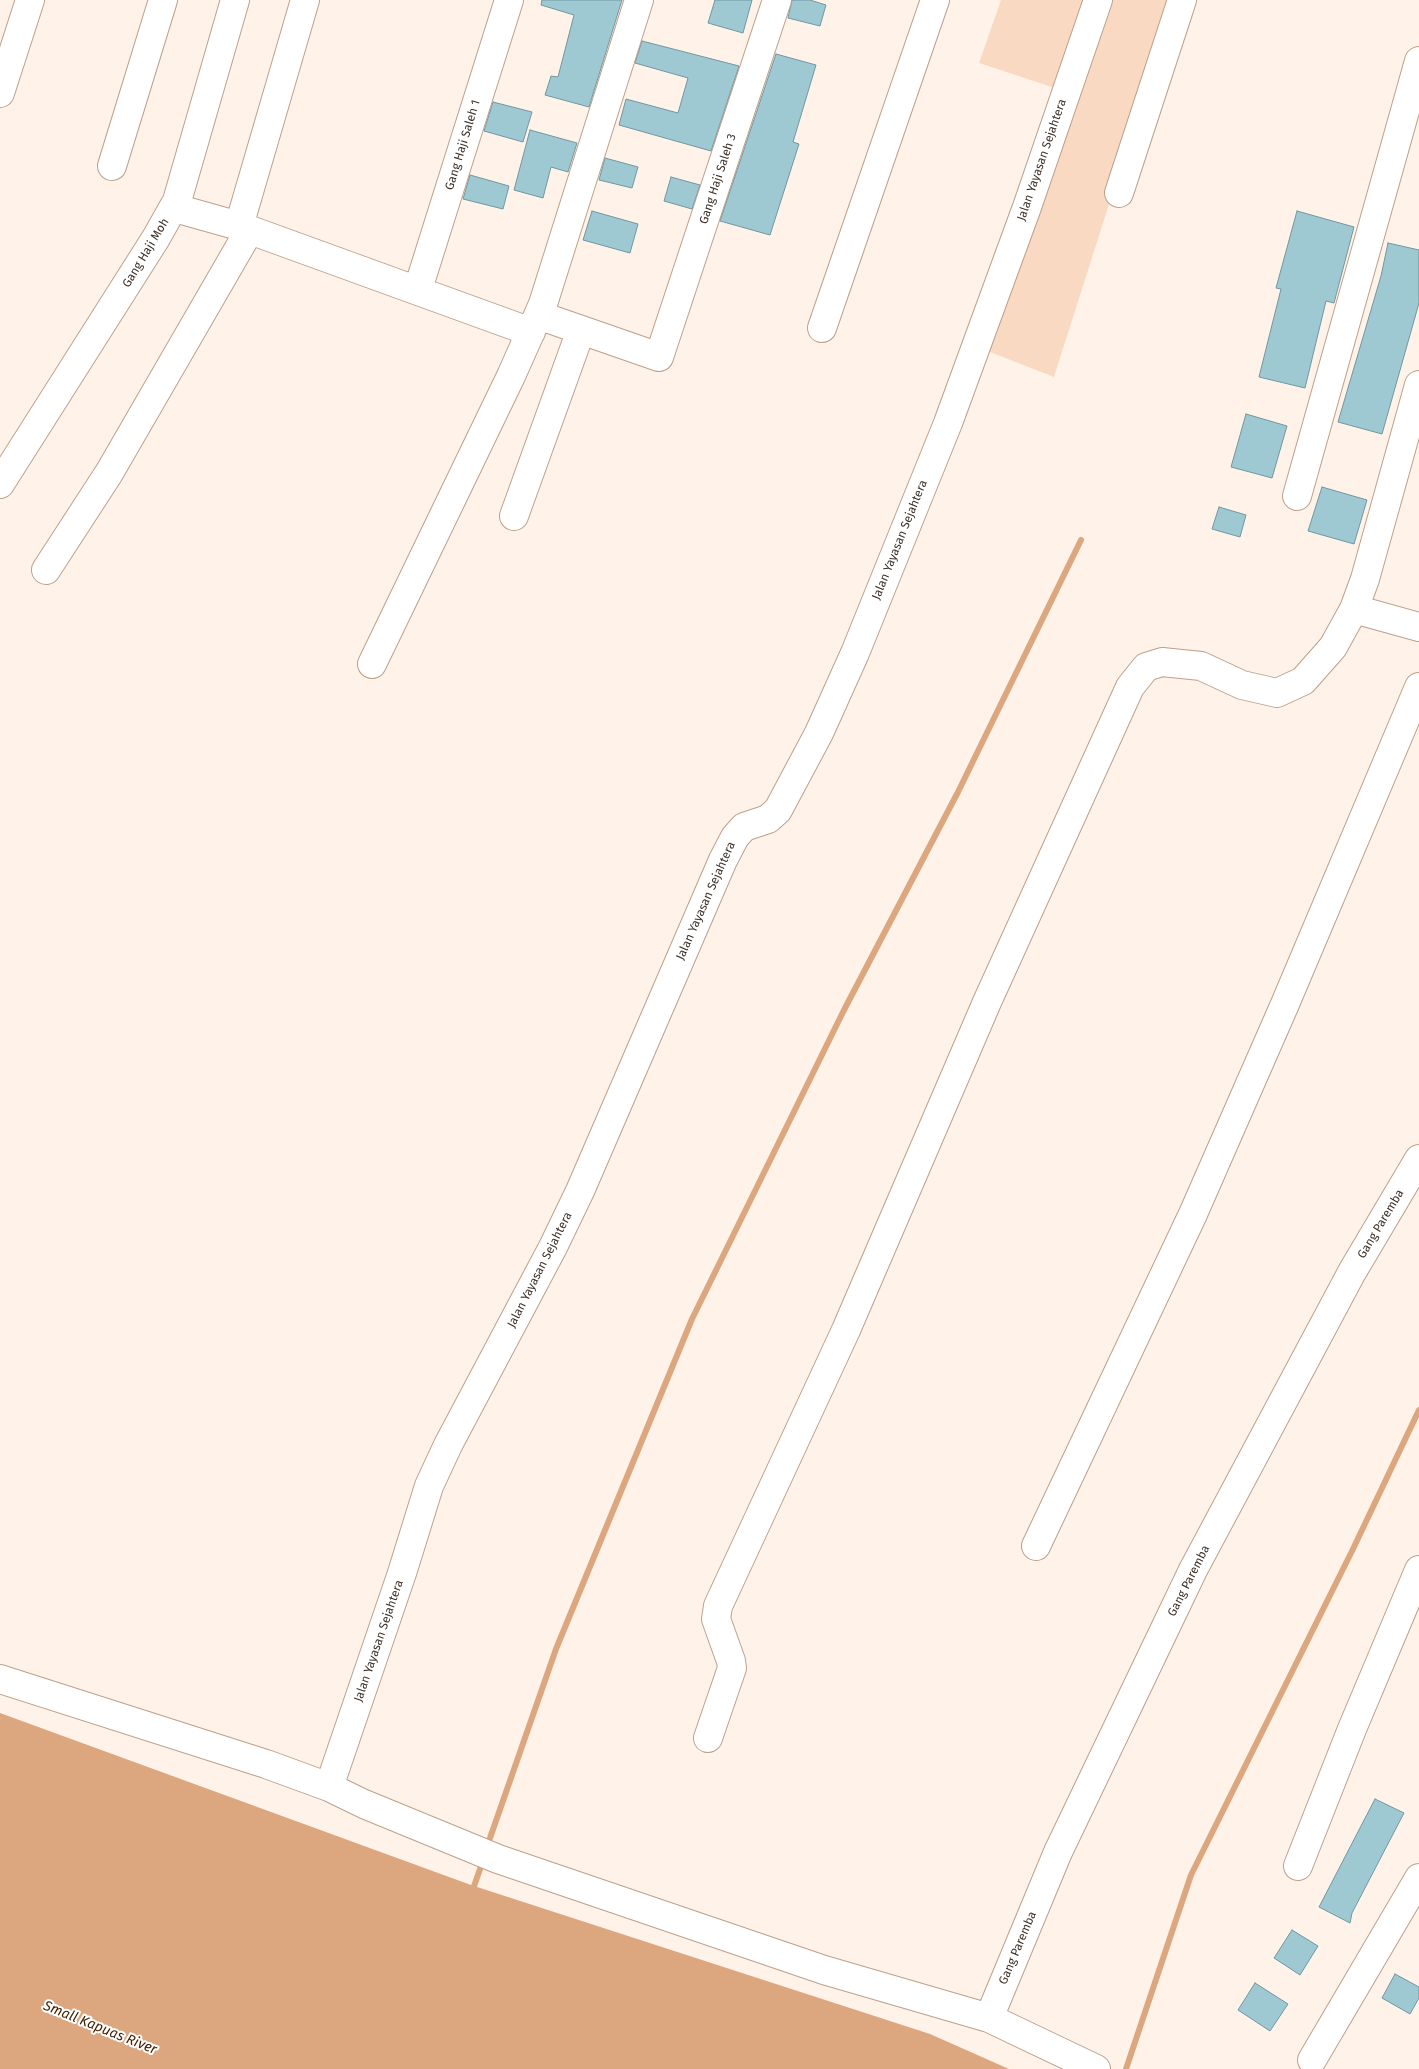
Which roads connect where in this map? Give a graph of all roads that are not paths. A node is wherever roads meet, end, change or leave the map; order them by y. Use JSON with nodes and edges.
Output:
{"nodes":[{"id":1,"x":30,"y":0,"type":"edge"},
{"id":2,"x":163,"y":0,"type":"edge"},
{"id":3,"x":235,"y":0,"type":"edge"},
{"id":4,"x":305,"y":0,"type":"edge"},
{"id":5,"x":509,"y":0,"type":"edge"},
{"id":6,"x":640,"y":0,"type":"edge"},
{"id":7,"x":777,"y":0,"type":"edge"},
{"id":8,"x":935,"y":0,"type":"edge"},
{"id":9,"x":1098,"y":0,"type":"edge"},
{"id":10,"x":1182,"y":0,"type":"edge"},
{"id":11,"x":1419,"y":61,"type":"edge"},
{"id":12,"x":0,"y":93,"type":"edge"},
{"id":13,"x":112,"y":166,"type":"dead end"},
{"id":14,"x":1119,"y":193,"type":"dead end"},
{"id":15,"x":175,"y":208,"type":"junction"},
{"id":16,"x":244,"y":228,"type":"junction"},
{"id":17,"x":418,"y":289,"type":"junction"},
{"id":18,"x":535,"y":323,"type":"junction"},
{"id":19,"x":822,"y":328,"type":"dead end"},
{"id":20,"x":581,"y":330,"type":"junction"},
{"id":21,"x":1419,"y":386,"type":"edge"},
{"id":22,"x":0,"y":484,"type":"edge"},
{"id":23,"x":1297,"y":496,"type":"dead end"},
{"id":24,"x":514,"y":516,"type":"dead end"},
{"id":25,"x":46,"y":570,"type":"dead end"},
{"id":26,"x":1354,"y":609,"type":"junction"},
{"id":27,"x":1419,"y":627,"type":"edge"},
{"id":28,"x":372,"y":664,"type":"dead end"},
{"id":29,"x":1419,"y":687,"type":"edge"},
{"id":30,"x":1419,"y":1159,"type":"edge"},
{"id":31,"x":1036,"y":1546,"type":"dead end"},
{"id":32,"x":1419,"y":1570,"type":"edge"},
{"id":33,"x":0,"y":1679,"type":"edge"},
{"id":34,"x":708,"y":1738,"type":"dead end"},
{"id":35,"x":329,"y":1787,"type":"junction"},
{"id":36,"x":1298,"y":1866,"type":"dead end"},
{"id":37,"x":1419,"y":1878,"type":"edge"},
{"id":38,"x":989,"y":2018,"type":"junction"},
{"id":39,"x":1312,"y":2060,"type":"dead end"},
{"id":40,"x":1096,"y":2069,"type":"edge"}],
"edges":[{"from":1,"to":12,"type":"street"},
{"from":2,"to":13,"type":"street"},
{"from":3,"to":15,"type":"street","name":"Gang Haji Moh"},
{"from":4,"to":16,"type":"street"},
{"from":5,"to":17,"type":"street","name":"Gang Haji Saleh 1"},
{"from":6,"to":18,"type":"street"},
{"from":7,"to":20,"type":"street","name":"Gang Haji Saleh 3"},
{"from":8,"to":19,"type":"street"},
{"from":9,"to":35,"type":"street","name":"Jalan Yayasan Sejahtera"},
{"from":10,"to":14,"type":"street"},
{"from":11,"to":23,"type":"street"},
{"from":15,"to":16,"type":"street"},
{"from":15,"to":22,"type":"street","name":"Gang Haji Moh"},
{"from":16,"to":17,"type":"street"},
{"from":16,"to":25,"type":"street"},
{"from":17,"to":18,"type":"street"},
{"from":18,"to":20,"type":"street"},
{"from":18,"to":28,"type":"street"},
{"from":20,"to":24,"type":"street"},
{"from":21,"to":26,"type":"street"},
{"from":26,"to":27,"type":"street"},
{"from":26,"to":34,"type":"street"},
{"from":29,"to":31,"type":"street"},
{"from":30,"to":38,"type":"street","name":"Gang Paremba"},
{"from":32,"to":36,"type":"street"},
{"from":33,"to":35,"type":"street"},
{"from":35,"to":38,"type":"street"},
{"from":37,"to":39,"type":"street"},
{"from":38,"to":40,"type":"street"}]}
